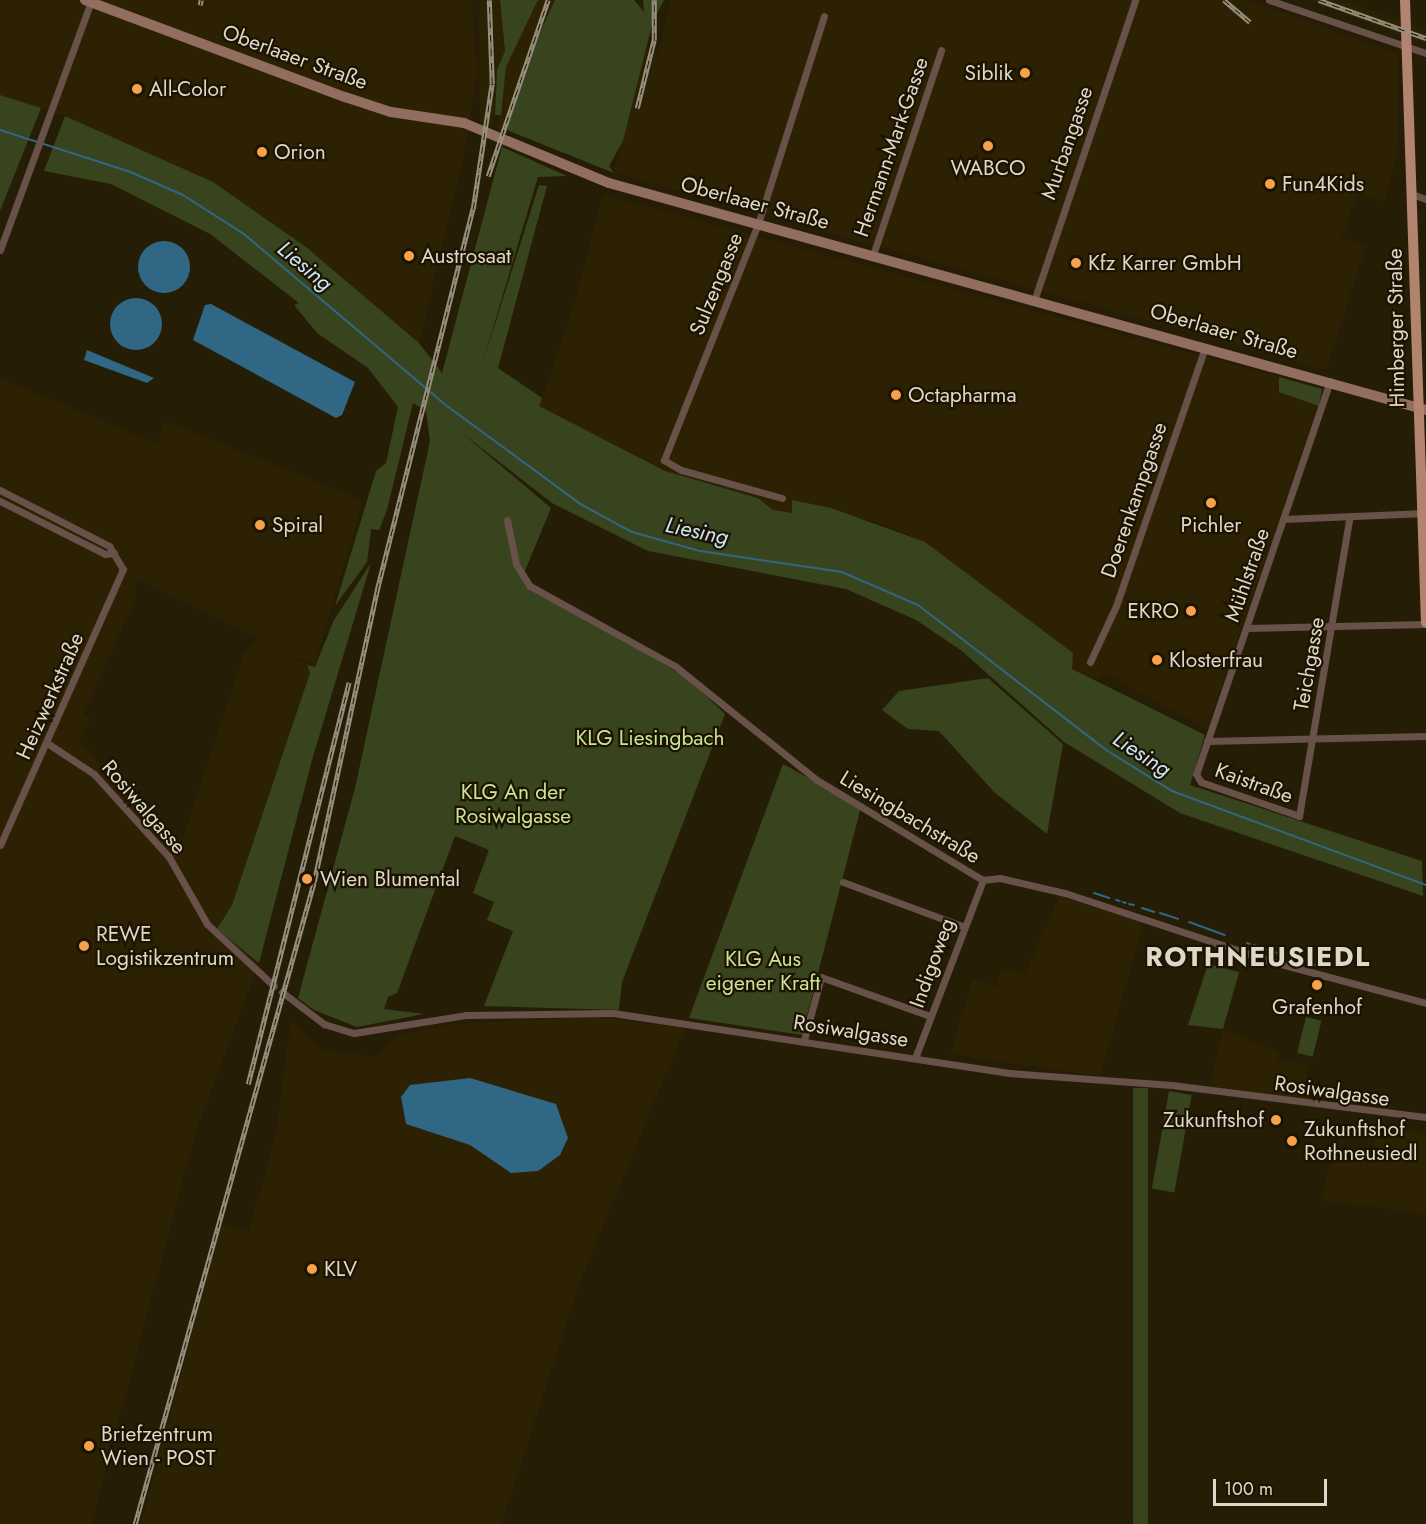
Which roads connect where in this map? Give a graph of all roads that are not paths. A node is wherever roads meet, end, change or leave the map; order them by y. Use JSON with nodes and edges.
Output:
{"nodes":[{"id":1,"x":1135,"y":0,"type":"edge"},
{"id":2,"x":1269,"y":0,"type":"edge"},
{"id":3,"x":1405,"y":0,"type":"edge"},
{"id":4,"x":88,"y":1,"type":"edge"},
{"id":5,"x":824,"y":15,"type":"dead end"},
{"id":6,"x":1408,"y":48,"type":"junction"},
{"id":7,"x":941,"y":50,"type":"dead end"},
{"id":8,"x":1426,"y":53,"type":"edge"},
{"id":9,"x":1412,"y":194,"type":"junction"},
{"id":10,"x":1426,"y":199,"type":"edge"},
{"id":11,"x":758,"y":224,"type":"junction"},
{"id":12,"x":0,"y":250,"type":"edge"},
{"id":13,"x":873,"y":255,"type":"junction"},
{"id":14,"x":1035,"y":298,"type":"junction"},
{"id":15,"x":1415,"y":303,"type":"junction"},
{"id":16,"x":1426,"y":308,"type":"edge"},
{"id":17,"x":1205,"y":347,"type":"junction"},
{"id":18,"x":1330,"y":381,"type":"junction"},
{"id":19,"x":1421,"y":408,"type":"edge"},
{"id":20,"x":0,"y":490,"type":"edge"},
{"id":21,"x":782,"y":498,"type":"dead end"},
{"id":22,"x":0,"y":501,"type":"edge"},
{"id":23,"x":1424,"y":513,"type":"edge"},
{"id":24,"x":1350,"y":516,"type":"junction"},
{"id":25,"x":1284,"y":519,"type":"junction"},
{"id":26,"x":507,"y":520,"type":"dead end"},
{"id":27,"x":114,"y":553,"type":"junction"},
{"id":28,"x":1426,"y":623,"type":"edge"},
{"id":29,"x":1333,"y":627,"type":"junction"},
{"id":30,"x":1246,"y":628,"type":"junction"},
{"id":31,"x":1090,"y":662,"type":"dead end"},
{"id":32,"x":1426,"y":736,"type":"edge"},
{"id":33,"x":1313,"y":738,"type":"junction"},
{"id":34,"x":1207,"y":741,"type":"junction"},
{"id":35,"x":47,"y":743,"type":"junction"},
{"id":36,"x":1198,"y":779,"type":"joint"},
{"id":37,"x":1299,"y":816,"type":"joint"},
{"id":38,"x":0,"y":845,"type":"edge"},
{"id":39,"x":983,"y":880,"type":"junction"},
{"id":40,"x":843,"y":882,"type":"dead end"},
{"id":41,"x":962,"y":926,"type":"junction"},
{"id":42,"x":274,"y":986,"type":"dead end"},
{"id":43,"x":282,"y":992,"type":"dead end"},
{"id":44,"x":1426,"y":1004,"type":"edge"},
{"id":45,"x":930,"y":1016,"type":"junction"},
{"id":46,"x":804,"y":1040,"type":"junction"},
{"id":47,"x":915,"y":1058,"type":"junction"},
{"id":48,"x":1426,"y":1117,"type":"edge"}],
"edges":[{"from":1,"to":14,"type":"street","name":"Murbangasse"},
{"from":2,"to":6,"type":"street"},
{"from":3,"to":6,"type":"main road","name":"Himberger Straße"},
{"from":4,"to":11,"type":"main road","name":"Oberlaaer Straße"},
{"from":4,"to":12,"type":"street"},
{"from":5,"to":11,"type":"street","name":"Sulzengasse"},
{"from":6,"to":8,"type":"street"},
{"from":6,"to":9,"type":"main road","name":"Himberger Straße"},
{"from":7,"to":13,"type":"street","name":"Hermann-Mark-Gasse"},
{"from":9,"to":10,"type":"street"},
{"from":9,"to":15,"type":"main road","name":"Himberger Straße"},
{"from":11,"to":13,"type":"main road","name":"Oberlaaer Straße"},
{"from":11,"to":21,"type":"street","name":"Sulzengasse"},
{"from":13,"to":14,"type":"main road","name":"Oberlaaer Straße"},
{"from":14,"to":17,"type":"main road","name":"Oberlaaer Straße"},
{"from":15,"to":16,"type":"street"},
{"from":15,"to":19,"type":"main road","name":"Himberger Straße"},
{"from":17,"to":18,"type":"main road","name":"Oberlaaer Straße"},
{"from":17,"to":31,"type":"street","name":"Doerenkampgasse"},
{"from":18,"to":19,"type":"main road","name":"Oberlaaer Straße"},
{"from":18,"to":25,"type":"street","name":"Mühlstraße"},
{"from":19,"to":23,"type":"main road","name":"Himberger Straße"},
{"from":20,"to":27,"type":"street"},
{"from":22,"to":27,"type":"street"},
{"from":23,"to":24,"type":"street"},
{"from":23,"to":28,"type":"main road","name":"Himberger Straße"},
{"from":24,"to":25,"type":"street"},
{"from":24,"to":29,"type":"street","name":"Teichgasse"},
{"from":25,"to":30,"type":"street","name":"Mühlstraße"},
{"from":26,"to":39,"type":"street","name":"Liesingbachstraße"},
{"from":27,"to":35,"type":"street","name":"Heizwerkstraße"},
{"from":28,"to":29,"type":"street"},
{"from":29,"to":30,"type":"street"},
{"from":29,"to":33,"type":"street","name":"Teichgasse"},
{"from":30,"to":34,"type":"street","name":"Mühlstraße"},
{"from":32,"to":33,"type":"street"},
{"from":33,"to":34,"type":"street"},
{"from":33,"to":37,"type":"street","name":"Teichgasse"},
{"from":34,"to":36,"type":"street","name":"Mühlstraße"},
{"from":35,"to":38,"type":"street","name":"Heizwerkstraße"},
{"from":35,"to":42,"type":"street","name":"Rosiwalgasse"},
{"from":36,"to":37,"type":"street","name":"Kaistraße"},
{"from":39,"to":41,"type":"street","name":"Indigoweg"},
{"from":39,"to":44,"type":"street","name":"Liesingbachstraße"},
{"from":40,"to":41,"type":"street"},
{"from":41,"to":45,"type":"street","name":"Indigoweg"},
{"from":43,"to":46,"type":"street","name":"Rosiwalgasse"},
{"from":45,"to":46,"type":"street"},
{"from":45,"to":47,"type":"street","name":"Indigoweg"},
{"from":46,"to":47,"type":"street","name":"Rosiwalgasse"},
{"from":47,"to":48,"type":"street","name":"Rosiwalgasse"}]}
